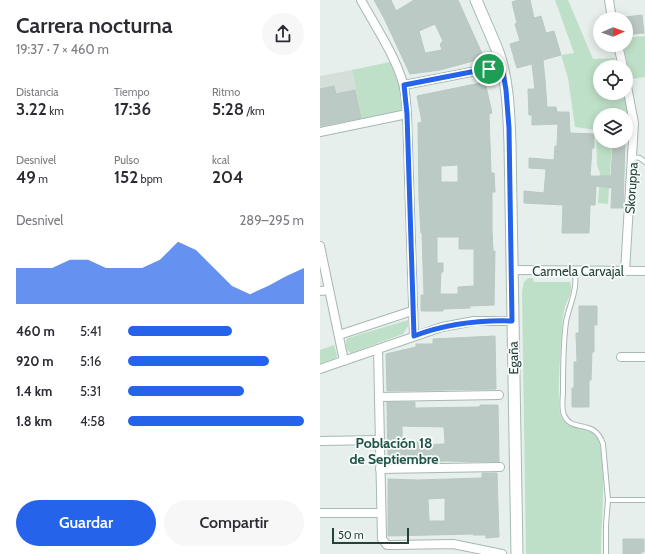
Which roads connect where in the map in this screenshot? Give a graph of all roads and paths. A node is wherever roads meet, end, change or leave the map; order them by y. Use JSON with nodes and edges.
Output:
{"nodes":[{"id":1,"x":361,"y":0,"type":"edge"},
{"id":2,"x":476,"y":0,"type":"edge"},
{"id":3,"x":609,"y":0,"type":"edge"},
{"id":4,"x":611,"y":12,"type":"edge"},
{"id":5,"x":502,"y":66,"type":"junction"},
{"id":6,"x":404,"y":85,"type":"junction"},
{"id":7,"x":630,"y":100,"type":"edge"},
{"id":8,"x":407,"y":114,"type":"junction"},
{"id":9,"x":320,"y":132,"type":"edge"},
{"id":10,"x":632,"y":157,"type":"junction"},
{"id":11,"x":645,"y":162,"type":"edge"},
{"id":12,"x":320,"y":246,"type":"edge"},
{"id":13,"x":511,"y":270,"type":"junction"},
{"id":14,"x":575,"y":271,"type":"junction"},
{"id":15,"x":625,"y":271,"type":"junction"},
{"id":16,"x":645,"y":271,"type":"edge"},
{"id":17,"x":329,"y":290,"type":"junction"},
{"id":18,"x":320,"y":291,"type":"edge"},
{"id":19,"x":412,"y":311,"type":"junction"},
{"id":20,"x":512,"y":321,"type":"junction"},
{"id":21,"x":339,"y":335,"type":"junction"},
{"id":22,"x":414,"y":336,"type":"junction"},
{"id":23,"x":378,"y":349,"type":"junction"},
{"id":24,"x":621,"y":357,"type":"dead end"},
{"id":25,"x":645,"y":357,"type":"edge"},
{"id":26,"x":344,"y":361,"type":"junction"},
{"id":27,"x":320,"y":369,"type":"edge"},
{"id":28,"x":499,"y":395,"type":"dead end"},
{"id":29,"x":379,"y":397,"type":"junction"},
{"id":30,"x":379,"y":440,"type":"junction"},
{"id":31,"x":320,"y":441,"type":"edge"},
{"id":32,"x":500,"y":467,"type":"dead end"},
{"id":33,"x":380,"y":469,"type":"junction"},
{"id":34,"x":608,"y":500,"type":"junction"},
{"id":35,"x":645,"y":500,"type":"edge"},
{"id":36,"x":320,"y":513,"type":"edge"},
{"id":37,"x":380,"y":513,"type":"junction"},
{"id":38,"x":502,"y":554,"type":"edge"},
{"id":39,"x":517,"y":554,"type":"edge"},
{"id":40,"x":606,"y":554,"type":"edge"}],
"edges":[{"from":1,"to":6,"type":"street"},
{"from":2,"to":5,"type":"main road","name":"Egaña"},
{"from":3,"to":4,"type":"street"},
{"from":5,"to":6,"type":"street"},
{"from":5,"to":13,"type":"main road","name":"Egaña"},
{"from":6,"to":8,"type":"street"},
{"from":7,"to":10,"type":"street","name":"Skoruppa"},
{"from":8,"to":9,"type":"street"},
{"from":8,"to":19,"type":"street"},
{"from":10,"to":11,"type":"lane"},
{"from":10,"to":15,"type":"street","name":"Skoruppa"},
{"from":12,"to":17,"type":"street"},
{"from":13,"to":14,"type":"street","name":"Carmela Carvajal"},
{"from":13,"to":20,"type":"main road","name":"Egaña"},
{"from":14,"to":15,"type":"street","name":"Carmela Carvajal"},
{"from":14,"to":34,"type":"lane"},
{"from":15,"to":16,"type":"street","name":"Carmela Carvajal"},
{"from":17,"to":18,"type":"street"},
{"from":17,"to":21,"type":"street"},
{"from":19,"to":21,"type":"street"},
{"from":19,"to":22,"type":"street"},
{"from":20,"to":22,"type":"street"},
{"from":20,"to":39,"type":"main road","name":"Egaña"},
{"from":21,"to":26,"type":"street"},
{"from":22,"to":23,"type":"street"},
{"from":23,"to":26,"type":"street"},
{"from":23,"to":29,"type":"street"},
{"from":24,"to":25,"type":"street"},
{"from":26,"to":27,"type":"street"},
{"from":28,"to":29,"type":"street"},
{"from":29,"to":30,"type":"street"},
{"from":30,"to":31,"type":"street"},
{"from":30,"to":33,"type":"street"},
{"from":32,"to":33,"type":"street"},
{"from":33,"to":37,"type":"street"},
{"from":34,"to":35,"type":"lane"},
{"from":34,"to":40,"type":"lane"},
{"from":36,"to":37,"type":"street"},
{"from":37,"to":38,"type":"street"}]}
